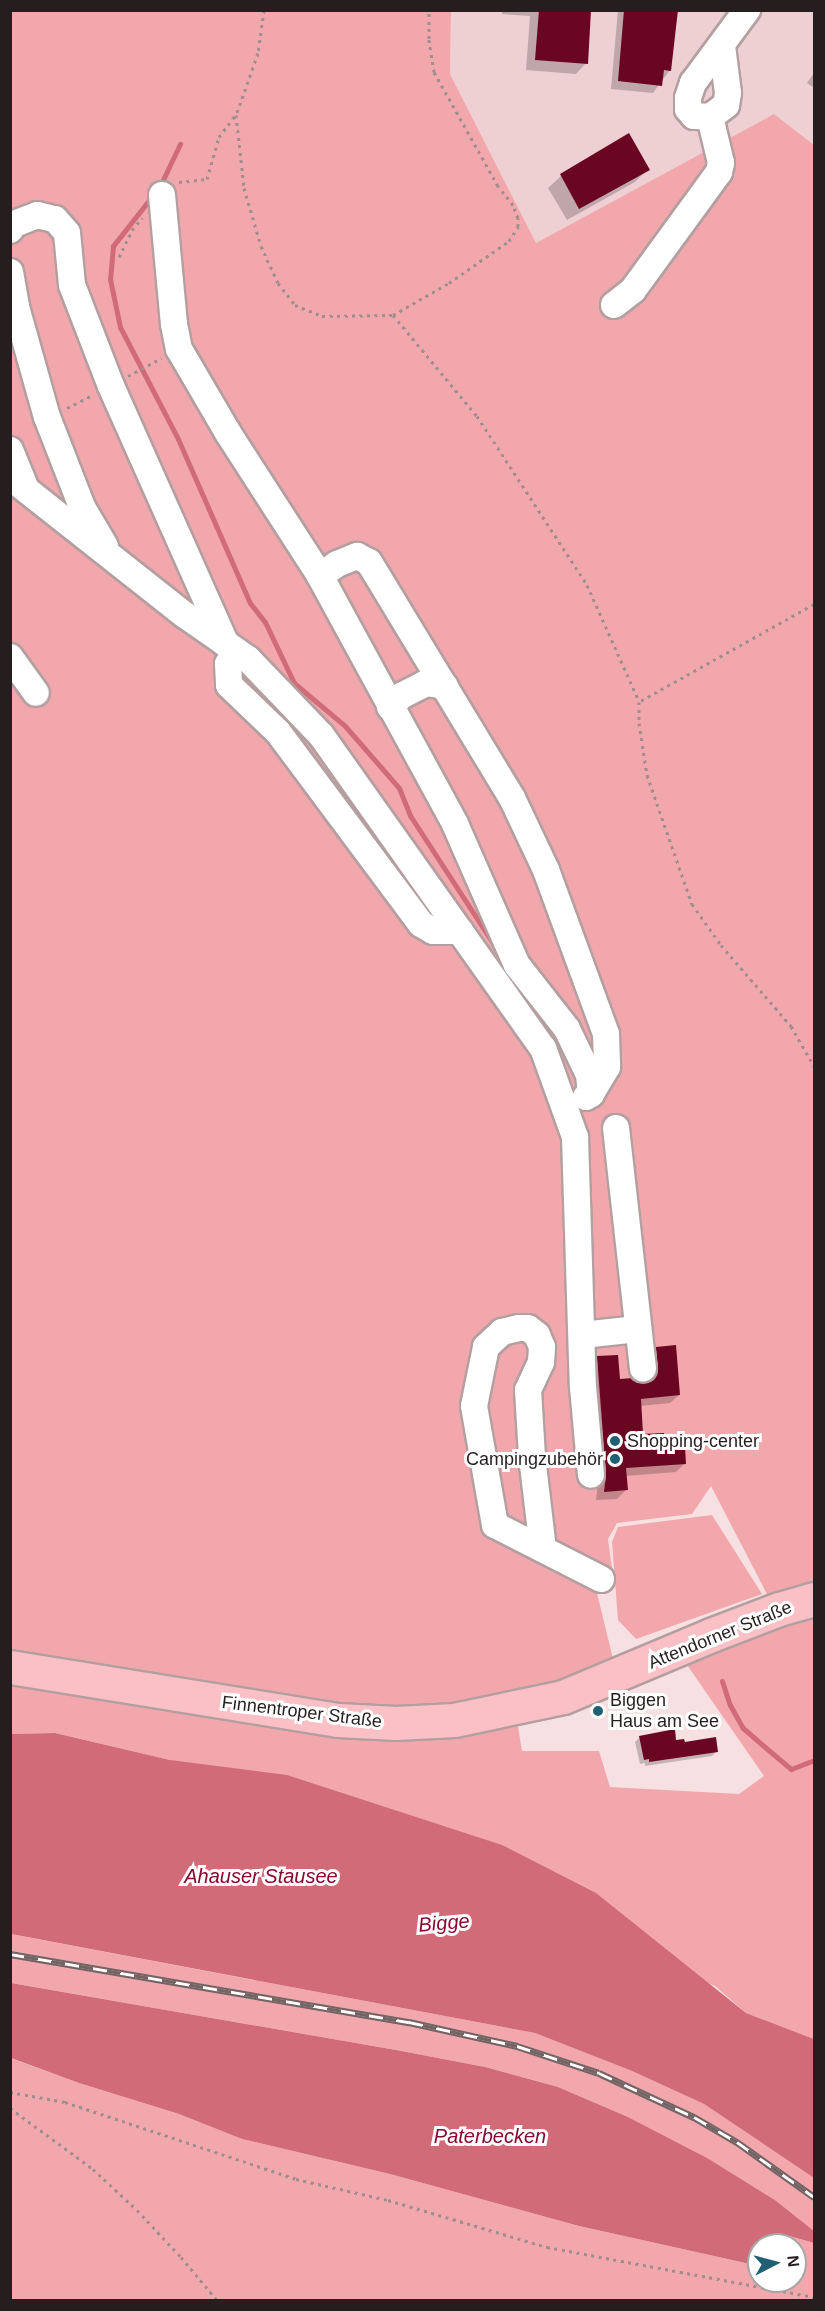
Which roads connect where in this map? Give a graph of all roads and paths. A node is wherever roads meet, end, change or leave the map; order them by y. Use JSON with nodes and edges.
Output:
{"nodes":[{"id":1,"x":264,"y":10,"type":"edge"},
{"id":2,"x":429,"y":10,"type":"edge"},
{"id":3,"x":747,"y":10,"type":"edge"},
{"id":4,"x":162,"y":195,"type":"dead end"},
{"id":5,"x":10,"y":230,"type":"edge"},
{"id":6,"x":10,"y":272,"type":"edge"},
{"id":7,"x":614,"y":305,"type":"dead end"},
{"id":8,"x":393,"y":315,"type":"junction"},
{"id":9,"x":146,"y":365,"type":"dead end"},
{"id":10,"x":111,"y":386,"type":"junction"},
{"id":11,"x":47,"y":417,"type":"junction"},
{"id":12,"x":10,"y":450,"type":"edge"},
{"id":13,"x":18,"y":483,"type":"edge"},
{"id":14,"x":113,"y":560,"type":"junction"},
{"id":15,"x":320,"y":576,"type":"junction"},
{"id":16,"x":814,"y":604,"type":"edge"},
{"id":17,"x":232,"y":648,"type":"junction"},
{"id":18,"x":10,"y":657,"type":"edge"},
{"id":19,"x":445,"y":686,"type":"junction"},
{"id":20,"x":36,"y":693,"type":"dead end"},
{"id":21,"x":639,"y":702,"type":"junction"},
{"id":22,"x":390,"y":707,"type":"junction"},
{"id":23,"x":814,"y":1066,"type":"edge"},
{"id":24,"x":591,"y":1094,"type":"junction"},
{"id":25,"x":565,"y":1109,"type":"junction"},
{"id":26,"x":616,"y":1128,"type":"dead end"},
{"id":27,"x":638,"y":1329,"type":"junction"},
{"id":28,"x":582,"y":1335,"type":"junction"},
{"id":29,"x":643,"y":1368,"type":"dead end"},
{"id":30,"x":591,"y":1475,"type":"dead end"},
{"id":31,"x":543,"y":1549,"type":"junction"},
{"id":32,"x":601,"y":1579,"type":"dead end"},
{"id":33,"x":814,"y":1599,"type":"edge"},
{"id":34,"x":10,"y":1667,"type":"edge"},
{"id":35,"x":626,"y":1673,"type":"joint"},
{"id":36,"x":10,"y":2092,"type":"edge"},
{"id":37,"x":10,"y":2108,"type":"edge"},
{"id":38,"x":814,"y":2297,"type":"edge"},
{"id":39,"x":217,"y":2301,"type":"edge"}],
"edges":[{"from":1,"to":8,"type":"path"},
{"from":2,"to":8,"type":"path"},
{"from":3,"to":7,"type":"street"},
{"from":4,"to":15,"type":"street"},
{"from":5,"to":10,"type":"street"},
{"from":6,"to":11,"type":"street"},
{"from":8,"to":21,"type":"path"},
{"from":9,"to":10,"type":"path"},
{"from":10,"to":11,"type":"path"},
{"from":10,"to":17,"type":"street"},
{"from":11,"to":14,"type":"street"},
{"from":12,"to":13,"type":"street"},
{"from":13,"to":14,"type":"street"},
{"from":14,"to":17,"type":"street"},
{"from":15,"to":19,"type":"street"},
{"from":15,"to":22,"type":"street"},
{"from":16,"to":21,"type":"path"},
{"from":17,"to":25,"type":"street"},
{"from":18,"to":20,"type":"street"},
{"from":19,"to":22,"type":"street"},
{"from":19,"to":24,"type":"street"},
{"from":21,"to":23,"type":"path"},
{"from":22,"to":24,"type":"street"},
{"from":24,"to":25,"type":"street"},
{"from":25,"to":28,"type":"street"},
{"from":26,"to":27,"type":"street"},
{"from":27,"to":28,"type":"street"},
{"from":27,"to":29,"type":"street"},
{"from":28,"to":30,"type":"street"},
{"from":31,"to":31,"type":"street"},
{"from":31,"to":32,"type":"street"},
{"from":33,"to":35,"type":"main road","name":"Attendorner Straße"},
{"from":34,"to":35,"type":"main road","name":"Finnentroper Straße"},
{"from":36,"to":38,"type":"path"},
{"from":37,"to":39,"type":"path"}]}
